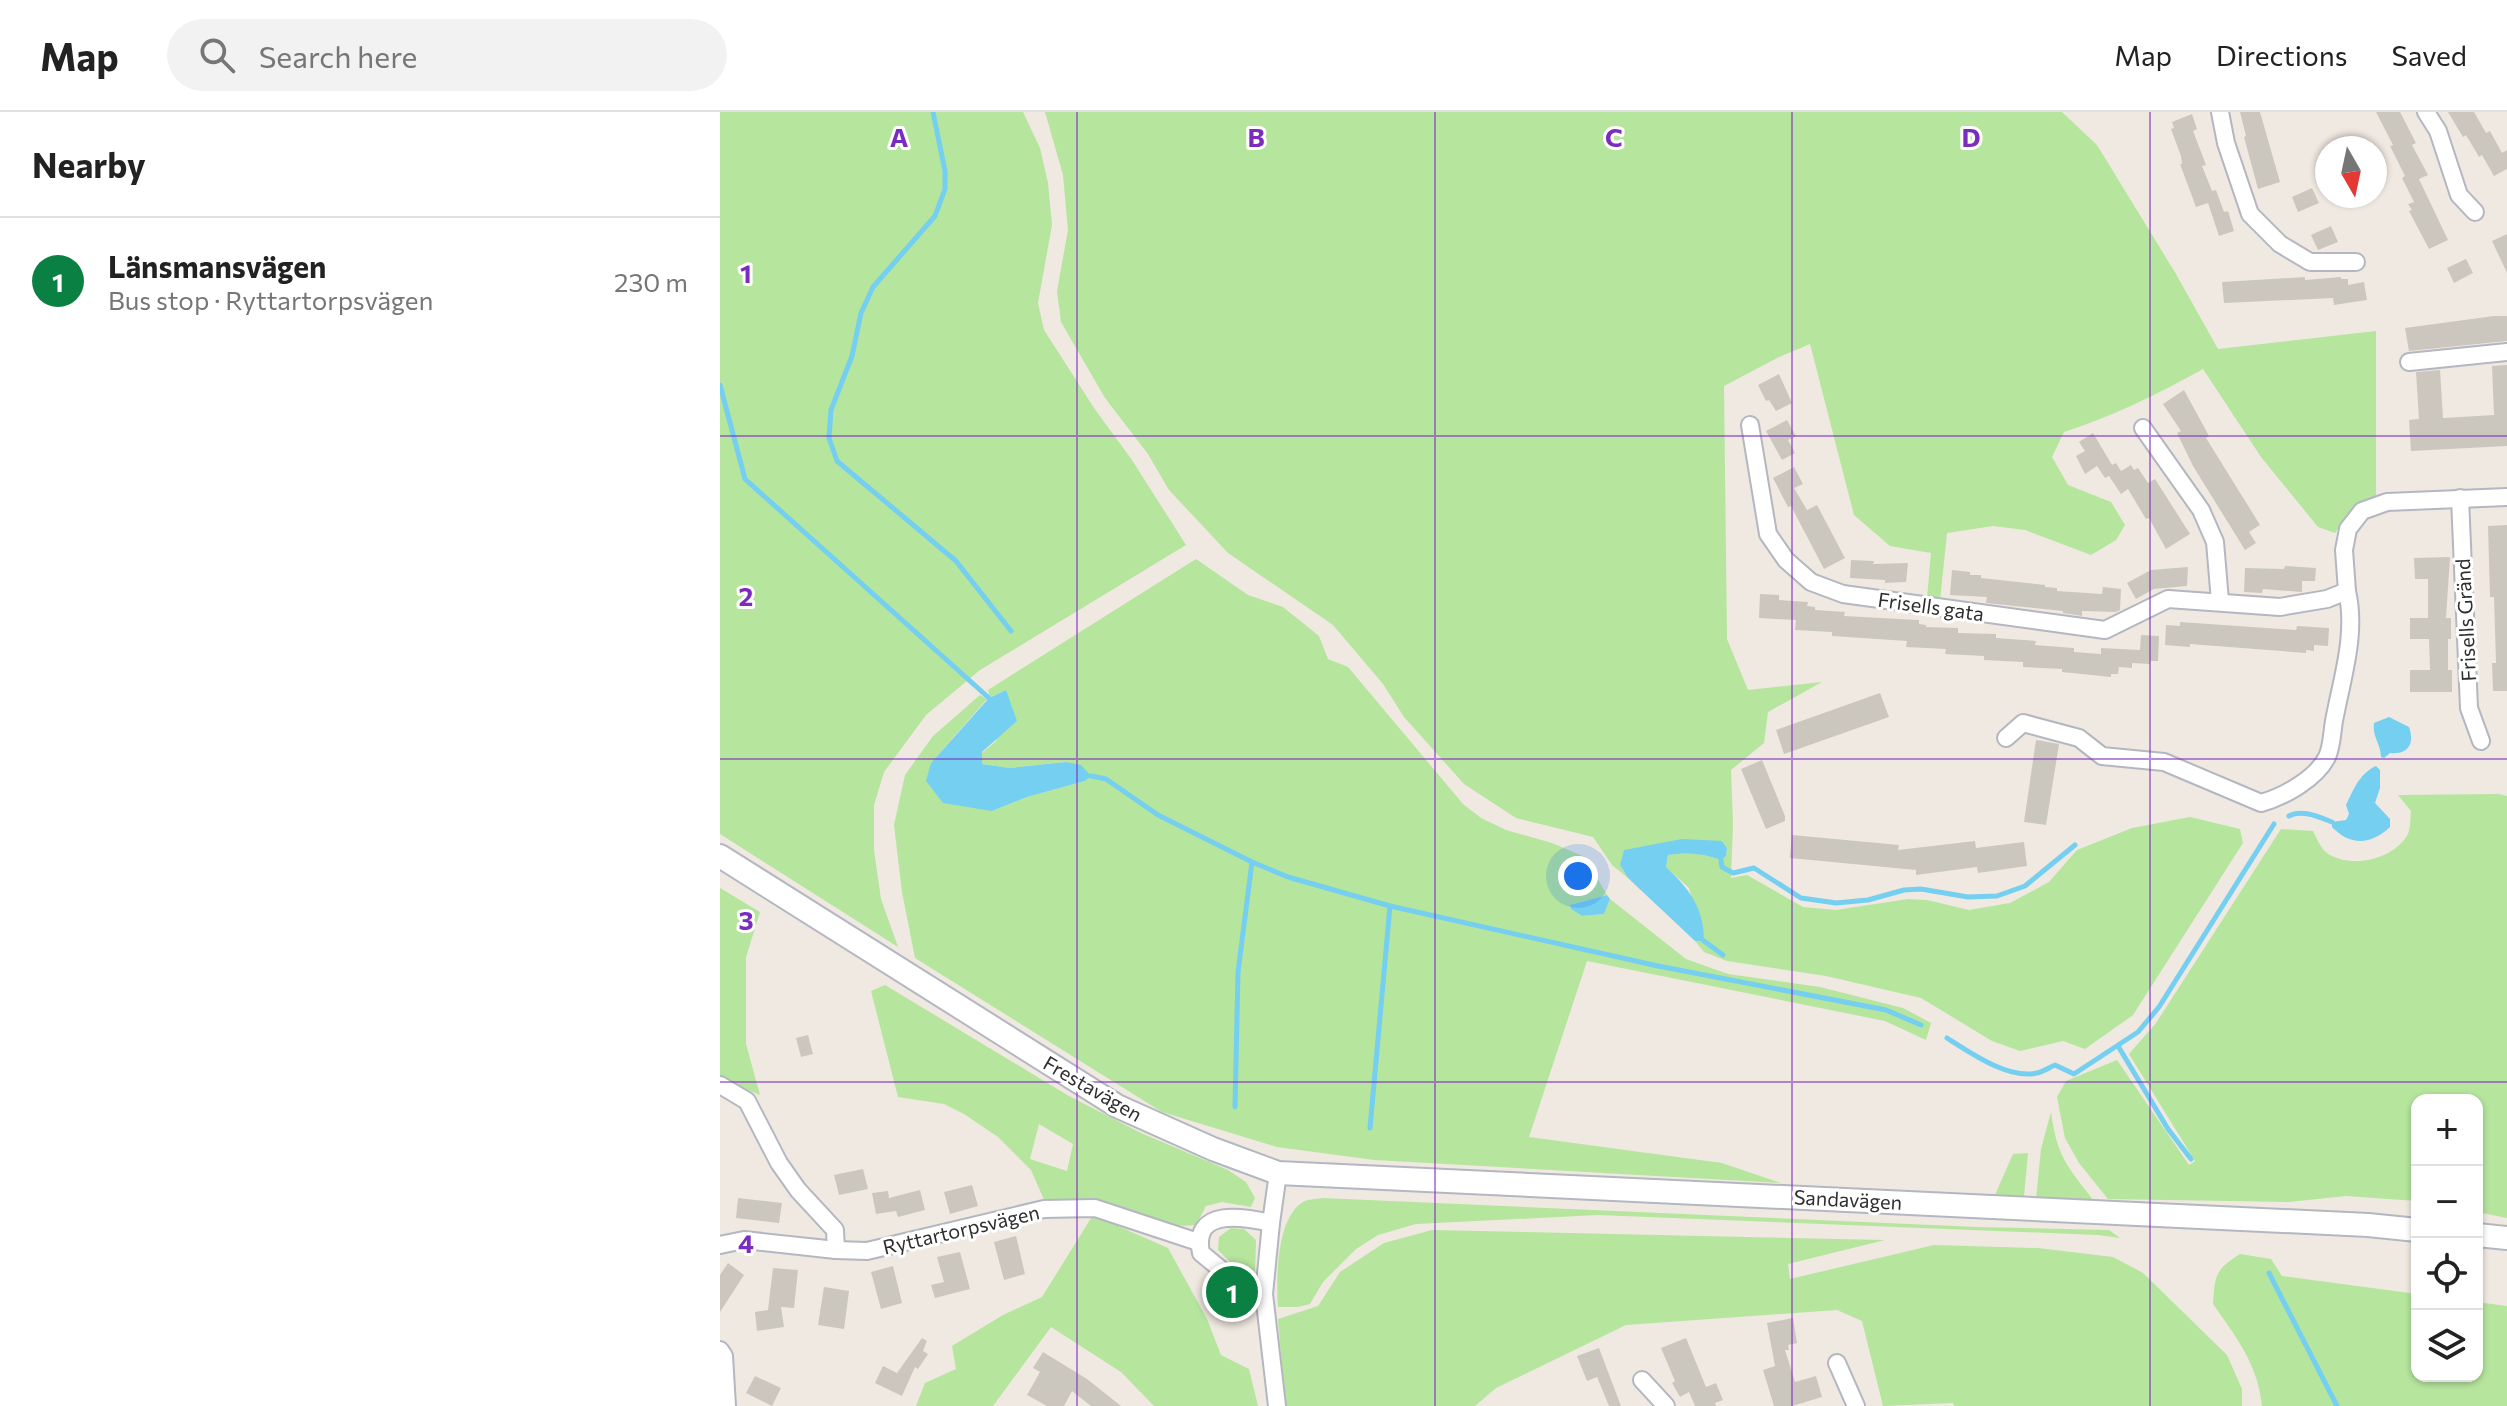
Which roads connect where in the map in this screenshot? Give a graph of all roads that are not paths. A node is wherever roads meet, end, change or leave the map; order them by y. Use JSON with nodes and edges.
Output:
{"nodes":[{"id":1,"x":2220,"y":112,"type":"edge"},
{"id":2,"x":2426,"y":112,"type":"edge"},
{"id":3,"x":2475,"y":212,"type":"dead end"},
{"id":4,"x":2356,"y":262,"type":"dead end"},
{"id":5,"x":2507,"y":352,"type":"edge"},
{"id":6,"x":2409,"y":362,"type":"dead end"},
{"id":7,"x":1750,"y":425,"type":"dead end"},
{"id":8,"x":2143,"y":428,"type":"dead end"},
{"id":9,"x":2507,"y":497,"type":"edge"},
{"id":10,"x":2460,"y":498,"type":"junction"},
{"id":11,"x":2347,"y":591,"type":"junction"},
{"id":12,"x":2220,"y":601,"type":"junction"},
{"id":13,"x":2006,"y":738,"type":"dead end"},
{"id":14,"x":2481,"y":741,"type":"dead end"},
{"id":15,"x":720,"y":856,"type":"edge"},
{"id":16,"x":720,"y":1085,"type":"edge"},
{"id":17,"x":1278,"y":1173,"type":"junction"},
{"id":18,"x":1271,"y":1223,"type":"junction"},
{"id":19,"x":2411,"y":1229,"type":"edge"},
{"id":20,"x":2483,"y":1236,"type":"edge"},
{"id":21,"x":2507,"y":1238,"type":"edge"},
{"id":22,"x":1198,"y":1242,"type":"junction"},
{"id":23,"x":720,"y":1245,"type":"edge"},
{"id":24,"x":836,"y":1250,"type":"junction"},
{"id":25,"x":1264,"y":1294,"type":"junction"},
{"id":26,"x":720,"y":1350,"type":"edge"},
{"id":27,"x":1837,"y":1363,"type":"dead end"},
{"id":28,"x":1642,"y":1380,"type":"dead end"},
{"id":29,"x":727,"y":1406,"type":"edge"},
{"id":30,"x":1277,"y":1406,"type":"edge"},
{"id":31,"x":1666,"y":1406,"type":"edge"},
{"id":32,"x":1856,"y":1406,"type":"edge"}],
"edges":[{"from":1,"to":4,"type":"street"},
{"from":2,"to":3,"type":"street"},
{"from":5,"to":6,"type":"street"},
{"from":7,"to":12,"type":"street","name":"Frisells gata"},
{"from":8,"to":12,"type":"street"},
{"from":9,"to":10,"type":"street"},
{"from":10,"to":11,"type":"street"},
{"from":10,"to":14,"type":"street","name":"Frisells Gränd"},
{"from":11,"to":12,"type":"street","name":"Frisells gata"},
{"from":11,"to":13,"type":"street"},
{"from":15,"to":17,"type":"street","name":"Frestavägen"},
{"from":16,"to":24,"type":"street"},
{"from":17,"to":18,"type":"street"},
{"from":17,"to":19,"type":"street","name":"Sandavägen"},
{"from":18,"to":22,"type":"street"},
{"from":18,"to":25,"type":"street"},
{"from":20,"to":21,"type":"street"},
{"from":22,"to":24,"type":"street","name":"Ryttartorpsvägen"},
{"from":22,"to":25,"type":"street"},
{"from":23,"to":24,"type":"street","name":"Ryttartorpsvägen"},
{"from":25,"to":30,"type":"street"},
{"from":26,"to":29,"type":"street"},
{"from":27,"to":32,"type":"street"},
{"from":28,"to":31,"type":"street"}]}
